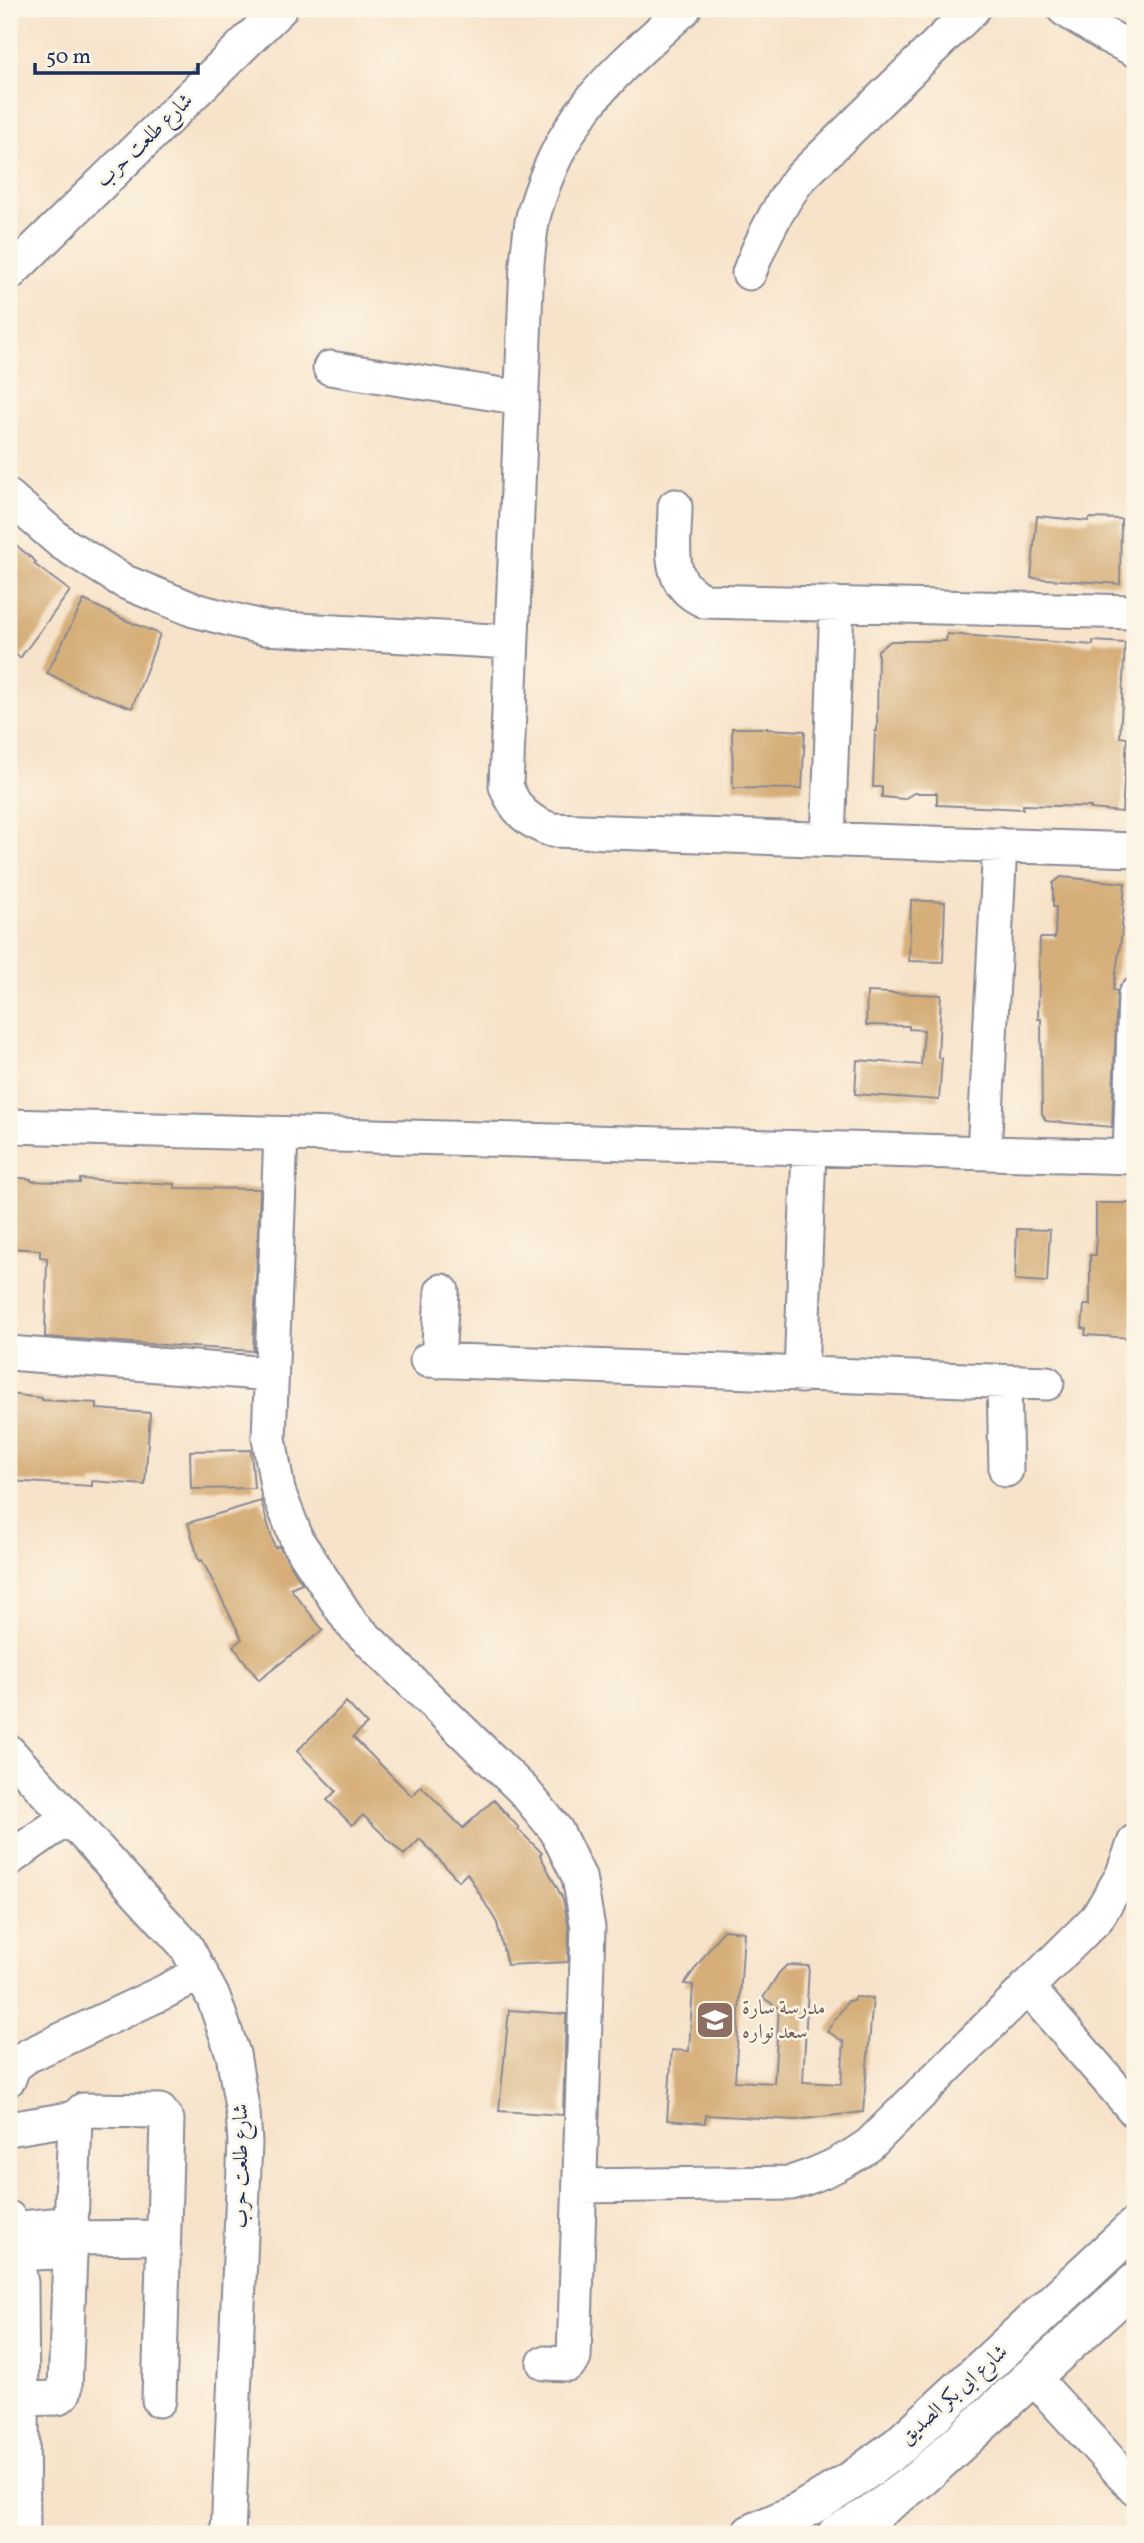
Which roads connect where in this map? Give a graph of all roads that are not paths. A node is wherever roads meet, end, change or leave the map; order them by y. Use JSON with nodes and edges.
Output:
{"nodes":[{"id":1,"x":281,"y":9,"type":"edge"},
{"id":2,"x":684,"y":9,"type":"edge"},
{"id":3,"x":973,"y":9,"type":"edge"},
{"id":4,"x":1064,"y":9,"type":"edge"},
{"id":5,"x":1135,"y":50,"type":"edge"},
{"id":6,"x":750,"y":273,"type":"dead end"},
{"id":7,"x":9,"y":274,"type":"edge"},
{"id":8,"x":330,"y":368,"type":"dead end"},
{"id":9,"x":522,"y":398,"type":"junction"},
{"id":10,"x":9,"y":497,"type":"edge"},
{"id":11,"x":675,"y":506,"type":"dead end"},
{"id":12,"x":837,"y":604,"type":"junction"},
{"id":13,"x":1135,"y":612,"type":"edge"},
{"id":14,"x":511,"y":642,"type":"junction"},
{"id":15,"x":828,"y":839,"type":"junction"},
{"id":16,"x":1000,"y":845,"type":"junction"},
{"id":17,"x":1135,"y":850,"type":"edge"},
{"id":18,"x":1135,"y":995,"type":"edge"},
{"id":19,"x":9,"y":1126,"type":"edge"},
{"id":20,"x":281,"y":1134,"type":"junction"},
{"id":21,"x":809,"y":1148,"type":"junction"},
{"id":22,"x":984,"y":1153,"type":"junction"},
{"id":23,"x":1133,"y":1157,"type":"edge"},
{"id":24,"x":442,"y":1291,"type":"dead end"},
{"id":25,"x":9,"y":1353,"type":"edge"},
{"id":26,"x":270,"y":1374,"type":"junction"},
{"id":27,"x":801,"y":1376,"type":"junction"},
{"id":28,"x":1004,"y":1382,"type":"junction"},
{"id":29,"x":1047,"y":1383,"type":"dead end"},
{"id":30,"x":1006,"y":1470,"type":"dead end"},
{"id":31,"x":9,"y":1752,"type":"edge"},
{"id":32,"x":69,"y":1817,"type":"junction"},
{"id":33,"x":1135,"y":1841,"type":"edge"},
{"id":34,"x":9,"y":1859,"type":"edge"},
{"id":35,"x":201,"y":1972,"type":"junction"},
{"id":36,"x":1027,"y":1987,"type":"junction"},
{"id":37,"x":9,"y":2079,"type":"edge"},
{"id":38,"x":1135,"y":2111,"type":"edge"},
{"id":39,"x":75,"y":2118,"type":"junction"},
{"id":40,"x":9,"y":2129,"type":"edge"},
{"id":41,"x":580,"y":2186,"type":"junction"},
{"id":42,"x":1135,"y":2227,"type":"edge"},
{"id":43,"x":12,"y":2233,"type":"edge"},
{"id":44,"x":71,"y":2237,"type":"junction"},
{"id":45,"x":163,"y":2237,"type":"junction"},
{"id":46,"x":1135,"y":2283,"type":"edge"},
{"id":47,"x":544,"y":2363,"type":"dead end"},
{"id":48,"x":1033,"y":2377,"type":"junction"},
{"id":49,"x":22,"y":2399,"type":"junction"},
{"id":50,"x":159,"y":2400,"type":"dead end"},
{"id":51,"x":1135,"y":2488,"type":"edge"},
{"id":52,"x":23,"y":2534,"type":"edge"},
{"id":53,"x":229,"y":2534,"type":"edge"},
{"id":54,"x":751,"y":2534,"type":"edge"},
{"id":55,"x":837,"y":2534,"type":"edge"}],
"edges":[{"from":1,"to":7,"type":"street","name":"شارع طلعت حرب"},
{"from":2,"to":9,"type":"street"},
{"from":3,"to":6,"type":"street"},
{"from":4,"to":5,"type":"street"},
{"from":8,"to":9,"type":"street"},
{"from":9,"to":14,"type":"street"},
{"from":10,"to":14,"type":"street"},
{"from":11,"to":12,"type":"street"},
{"from":12,"to":13,"type":"street"},
{"from":12,"to":15,"type":"street"},
{"from":14,"to":15,"type":"street"},
{"from":15,"to":16,"type":"street"},
{"from":16,"to":17,"type":"street"},
{"from":16,"to":22,"type":"street"},
{"from":18,"to":23,"type":"street"},
{"from":19,"to":20,"type":"street"},
{"from":20,"to":21,"type":"street"},
{"from":20,"to":26,"type":"street"},
{"from":21,"to":22,"type":"street"},
{"from":21,"to":27,"type":"street"},
{"from":22,"to":23,"type":"street"},
{"from":24,"to":27,"type":"street"},
{"from":25,"to":26,"type":"street"},
{"from":26,"to":41,"type":"street"},
{"from":27,"to":28,"type":"street"},
{"from":28,"to":29,"type":"street"},
{"from":28,"to":30,"type":"street"},
{"from":31,"to":32,"type":"street","name":"شارع طلعت حرب"},
{"from":32,"to":34,"type":"street"},
{"from":32,"to":35,"type":"street","name":"شارع طلعت حرب"},
{"from":33,"to":36,"type":"street"},
{"from":35,"to":37,"type":"street"},
{"from":35,"to":53,"type":"street","name":"شارع طلعت حرب"},
{"from":36,"to":38,"type":"street"},
{"from":36,"to":41,"type":"street"},
{"from":39,"to":40,"type":"street"},
{"from":39,"to":44,"type":"street"},
{"from":39,"to":45,"type":"street"},
{"from":41,"to":47,"type":"street"},
{"from":42,"to":54,"type":"main road","name":"شارع ابى بكر الصديق"},
{"from":43,"to":44,"type":"street"},
{"from":43,"to":49,"type":"street"},
{"from":44,"to":45,"type":"street"},
{"from":44,"to":49,"type":"street"},
{"from":45,"to":50,"type":"street"},
{"from":46,"to":48,"type":"main road","name":"شارع ابى بكر الصديق"},
{"from":48,"to":51,"type":"street"},
{"from":48,"to":55,"type":"main road","name":"شارع ابى بكر الصديق"},
{"from":49,"to":52,"type":"street"}]}
